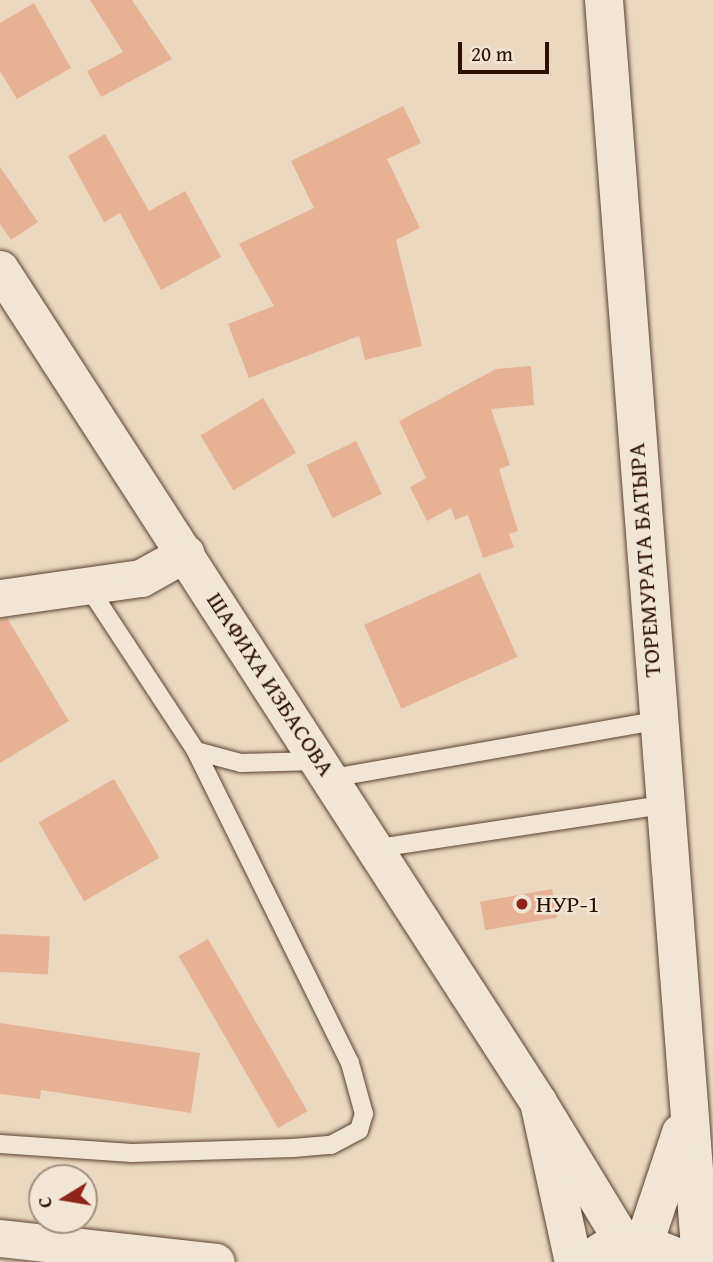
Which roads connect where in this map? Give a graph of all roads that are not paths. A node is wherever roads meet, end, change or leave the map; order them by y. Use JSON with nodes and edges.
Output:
{"nodes":[{"id":1,"x":604,"y":0,"type":"edge"},
{"id":2,"x":0,"y":269,"type":"edge"},
{"id":3,"x":186,"y":553,"type":"junction"},
{"id":4,"x":88,"y":585,"type":"junction"},
{"id":5,"x":0,"y":598,"type":"edge"},
{"id":6,"x":656,"y":721,"type":"junction"},
{"id":7,"x":196,"y":751,"type":"junction"},
{"id":8,"x":327,"y":769,"type":"junction"},
{"id":9,"x":662,"y":805,"type":"junction"},
{"id":10,"x":378,"y":848,"type":"junction"},
{"id":11,"x":538,"y":1102,"type":"junction"},
{"id":12,"x":685,"y":1121,"type":"junction"},
{"id":13,"x":0,"y":1144,"type":"edge"},
{"id":14,"x":0,"y":1238,"type":"edge"},
{"id":15,"x":635,"y":1244,"type":"junction"},
{"id":16,"x":66,"y":1254,"type":"edge"},
{"id":17,"x":216,"y":1262,"type":"edge"},
{"id":18,"x":573,"y":1262,"type":"edge"},
{"id":19,"x":585,"y":1262,"type":"edge"},
{"id":20,"x":689,"y":1262,"type":"edge"},
{"id":21,"x":701,"y":1262,"type":"edge"}],
"edges":[{"from":1,"to":6,"type":"street","name":"ТОРЕМУРАТА БАТЫРА"},
{"from":2,"to":3,"type":"street","name":"ШАФИХА ИЗБАСОВА"},
{"from":3,"to":4,"type":"street"},
{"from":3,"to":8,"type":"street","name":"ШАФИХА ИЗБАСОВА"},
{"from":4,"to":5,"type":"street"},
{"from":4,"to":7,"type":"lane"},
{"from":6,"to":8,"type":"lane"},
{"from":6,"to":9,"type":"street","name":"ТОРЕМУРАТА БАТЫРА"},
{"from":7,"to":8,"type":"lane"},
{"from":7,"to":13,"type":"lane"},
{"from":8,"to":10,"type":"street","name":"ШАФИХА ИЗБАСОВА"},
{"from":9,"to":10,"type":"lane"},
{"from":9,"to":12,"type":"street","name":"ТОРЕМУРАТА БАТЫРА"},
{"from":10,"to":11,"type":"street","name":"ШАФИХА ИЗБАСОВА"},
{"from":11,"to":15,"type":"street","name":"ШАФИХА ИЗБАСОВА"},
{"from":11,"to":18,"type":"street"},
{"from":12,"to":15,"type":"street"},
{"from":12,"to":21,"type":"street","name":"ТОРЕМУРАТА БАТЫРА"},
{"from":14,"to":16,"type":"street"},
{"from":15,"to":19,"type":"street"},
{"from":15,"to":20,"type":"street"},
{"from":16,"to":17,"type":"street"}]}
